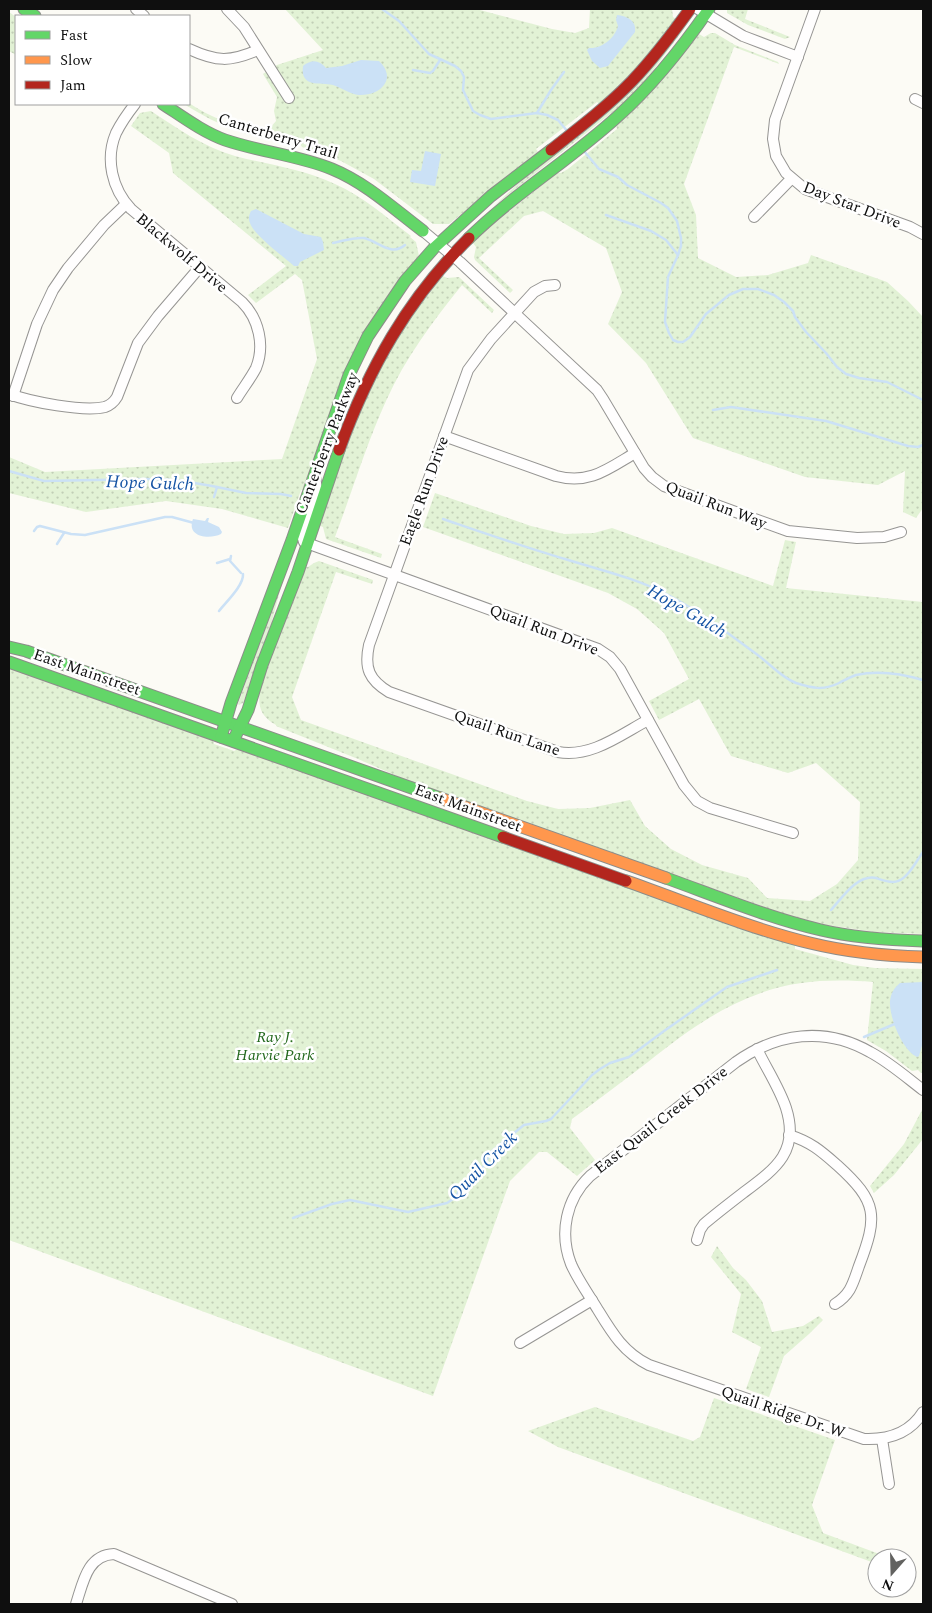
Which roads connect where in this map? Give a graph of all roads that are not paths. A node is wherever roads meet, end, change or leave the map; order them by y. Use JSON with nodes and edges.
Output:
{"nodes":[{"id":1,"x":227,"y":9,"type":"edge"},
{"id":2,"x":690,"y":9,"type":"edge"},
{"id":3,"x":816,"y":9,"type":"edge"},
{"id":4,"x":704,"y":10,"type":"edge"},
{"id":5,"x":190,"y":49,"type":"edge"},
{"id":6,"x":258,"y":50,"type":"junction"},
{"id":7,"x":798,"y":57,"type":"junction"},
{"id":8,"x":289,"y":98,"type":"dead end"},
{"id":9,"x":134,"y":105,"type":"edge"},
{"id":10,"x":165,"y":105,"type":"edge"},
{"id":11,"x":791,"y":179,"type":"junction"},
{"id":12,"x":126,"y":204,"type":"junction"},
{"id":13,"x":754,"y":217,"type":"dead end"},
{"id":14,"x":423,"y":231,"type":"joint"},
{"id":15,"x":923,"y":234,"type":"edge"},
{"id":16,"x":438,"y":243,"type":"junction"},
{"id":17,"x":453,"y":256,"type":"junction"},
{"id":18,"x":200,"y":267,"type":"junction"},
{"id":19,"x":555,"y":285,"type":"dead end"},
{"id":20,"x":514,"y":313,"type":"junction"},
{"id":21,"x":11,"y":395,"type":"edge"},
{"id":22,"x":237,"y":398,"type":"dead end"},
{"id":23,"x":444,"y":436,"type":"junction"},
{"id":24,"x":636,"y":453,"type":"junction"},
{"id":25,"x":314,"y":476,"type":"junction"},
{"id":26,"x":901,"y":532,"type":"dead end"},
{"id":27,"x":307,"y":544,"type":"junction"},
{"id":28,"x":394,"y":575,"type":"junction"},
{"id":29,"x":9,"y":647,"type":"edge"},
{"id":30,"x":9,"y":662,"type":"edge"},
{"id":31,"x":365,"y":676,"type":"joint"},
{"id":32,"x":648,"y":720,"type":"junction"},
{"id":33,"x":224,"y":721,"type":"junction"},
{"id":34,"x":242,"y":728,"type":"junction"},
{"id":35,"x":221,"y":737,"type":"junction"},
{"id":36,"x":233,"y":741,"type":"junction"},
{"id":37,"x":793,"y":833,"type":"dead end"},
{"id":38,"x":923,"y":941,"type":"edge"},
{"id":39,"x":923,"y":956,"type":"edge"},
{"id":40,"x":757,"y":1049,"type":"junction"},
{"id":41,"x":923,"y":1090,"type":"edge"},
{"id":42,"x":789,"y":1135,"type":"junction"},
{"id":43,"x":697,"y":1240,"type":"dead end"},
{"id":44,"x":592,"y":1300,"type":"junction"},
{"id":45,"x":835,"y":1304,"type":"dead end"},
{"id":46,"x":520,"y":1342,"type":"dead end"},
{"id":47,"x":638,"y":1359,"type":"joint"},
{"id":48,"x":923,"y":1412,"type":"edge"},
{"id":49,"x":882,"y":1439,"type":"junction"},
{"id":50,"x":889,"y":1484,"type":"dead end"},
{"id":51,"x":76,"y":1604,"type":"edge"},
{"id":52,"x":232,"y":1604,"type":"edge"}],
"edges":[{"from":1,"to":6,"type":"street"},
{"from":2,"to":16,"type":"street","name":"Canterberry Parkway"},
{"from":3,"to":7,"type":"street","name":"Day Star Drive"},
{"from":4,"to":7,"type":"street"},
{"from":4,"to":17,"type":"street","name":"Canterberry Parkway"},
{"from":5,"to":6,"type":"street"},
{"from":6,"to":8,"type":"street"},
{"from":7,"to":11,"type":"street","name":"Day Star Drive"},
{"from":9,"to":12,"type":"street","name":"Blackwolf Drive"},
{"from":10,"to":14,"type":"street","name":"Canterberry Trail"},
{"from":11,"to":13,"type":"street"},
{"from":11,"to":15,"type":"street","name":"Day Star Drive"},
{"from":12,"to":18,"type":"street","name":"Blackwolf Drive"},
{"from":12,"to":21,"type":"street"},
{"from":14,"to":16,"type":"street","name":"Canterberry Trail"},
{"from":16,"to":17,"type":"street","name":"Canterberry Trail"},
{"from":16,"to":25,"type":"street","name":"Canterberry Parkway"},
{"from":17,"to":20,"type":"street","name":"Quail Run Way"},
{"from":17,"to":27,"type":"street","name":"Canterberry Parkway"},
{"from":18,"to":21,"type":"street"},
{"from":18,"to":22,"type":"street","name":"Blackwolf Drive"},
{"from":19,"to":20,"type":"street","name":"Eagle Run Drive"},
{"from":20,"to":23,"type":"street","name":"Eagle Run Drive"},
{"from":20,"to":24,"type":"street","name":"Quail Run Way"},
{"from":23,"to":24,"type":"street"},
{"from":23,"to":28,"type":"street","name":"Eagle Run Drive"},
{"from":24,"to":26,"type":"street","name":"Quail Run Way"},
{"from":25,"to":27,"type":"street"},
{"from":25,"to":33,"type":"street","name":"Canterberry Parkway"},
{"from":27,"to":28,"type":"street","name":"Quail Run Drive"},
{"from":27,"to":34,"type":"street","name":"Canterberry Parkway"},
{"from":28,"to":31,"type":"street","name":"Eagle Run Drive"},
{"from":28,"to":32,"type":"street","name":"Quail Run Drive"},
{"from":29,"to":33,"type":"street","name":"East Mainstreet"},
{"from":30,"to":35,"type":"street","name":"East Mainstreet"},
{"from":31,"to":32,"type":"street","name":"Quail Run Lane"},
{"from":32,"to":37,"type":"street","name":"Quail Run Drive"},
{"from":33,"to":34,"type":"street","name":"East Mainstreet"},
{"from":33,"to":35,"type":"street","name":"Canterberry Parkway"},
{"from":34,"to":36,"type":"street","name":"Canterberry Parkway"},
{"from":34,"to":38,"type":"street","name":"East Mainstreet"},
{"from":35,"to":36,"type":"street","name":"East Mainstreet"},
{"from":36,"to":39,"type":"street","name":"East Mainstreet"},
{"from":40,"to":41,"type":"street","name":"East Quail Creek Drive"},
{"from":40,"to":42,"type":"street"},
{"from":40,"to":44,"type":"street","name":"East Quail Creek Drive"},
{"from":42,"to":43,"type":"street"},
{"from":42,"to":45,"type":"street"},
{"from":44,"to":46,"type":"street"},
{"from":44,"to":47,"type":"street","name":"East Quail Creek Drive"},
{"from":47,"to":49,"type":"street","name":"Quail Ridge Dr. W"},
{"from":48,"to":49,"type":"street","name":"Quail Ridge Dr. W"},
{"from":49,"to":50,"type":"street"},
{"from":51,"to":52,"type":"street"}]}
